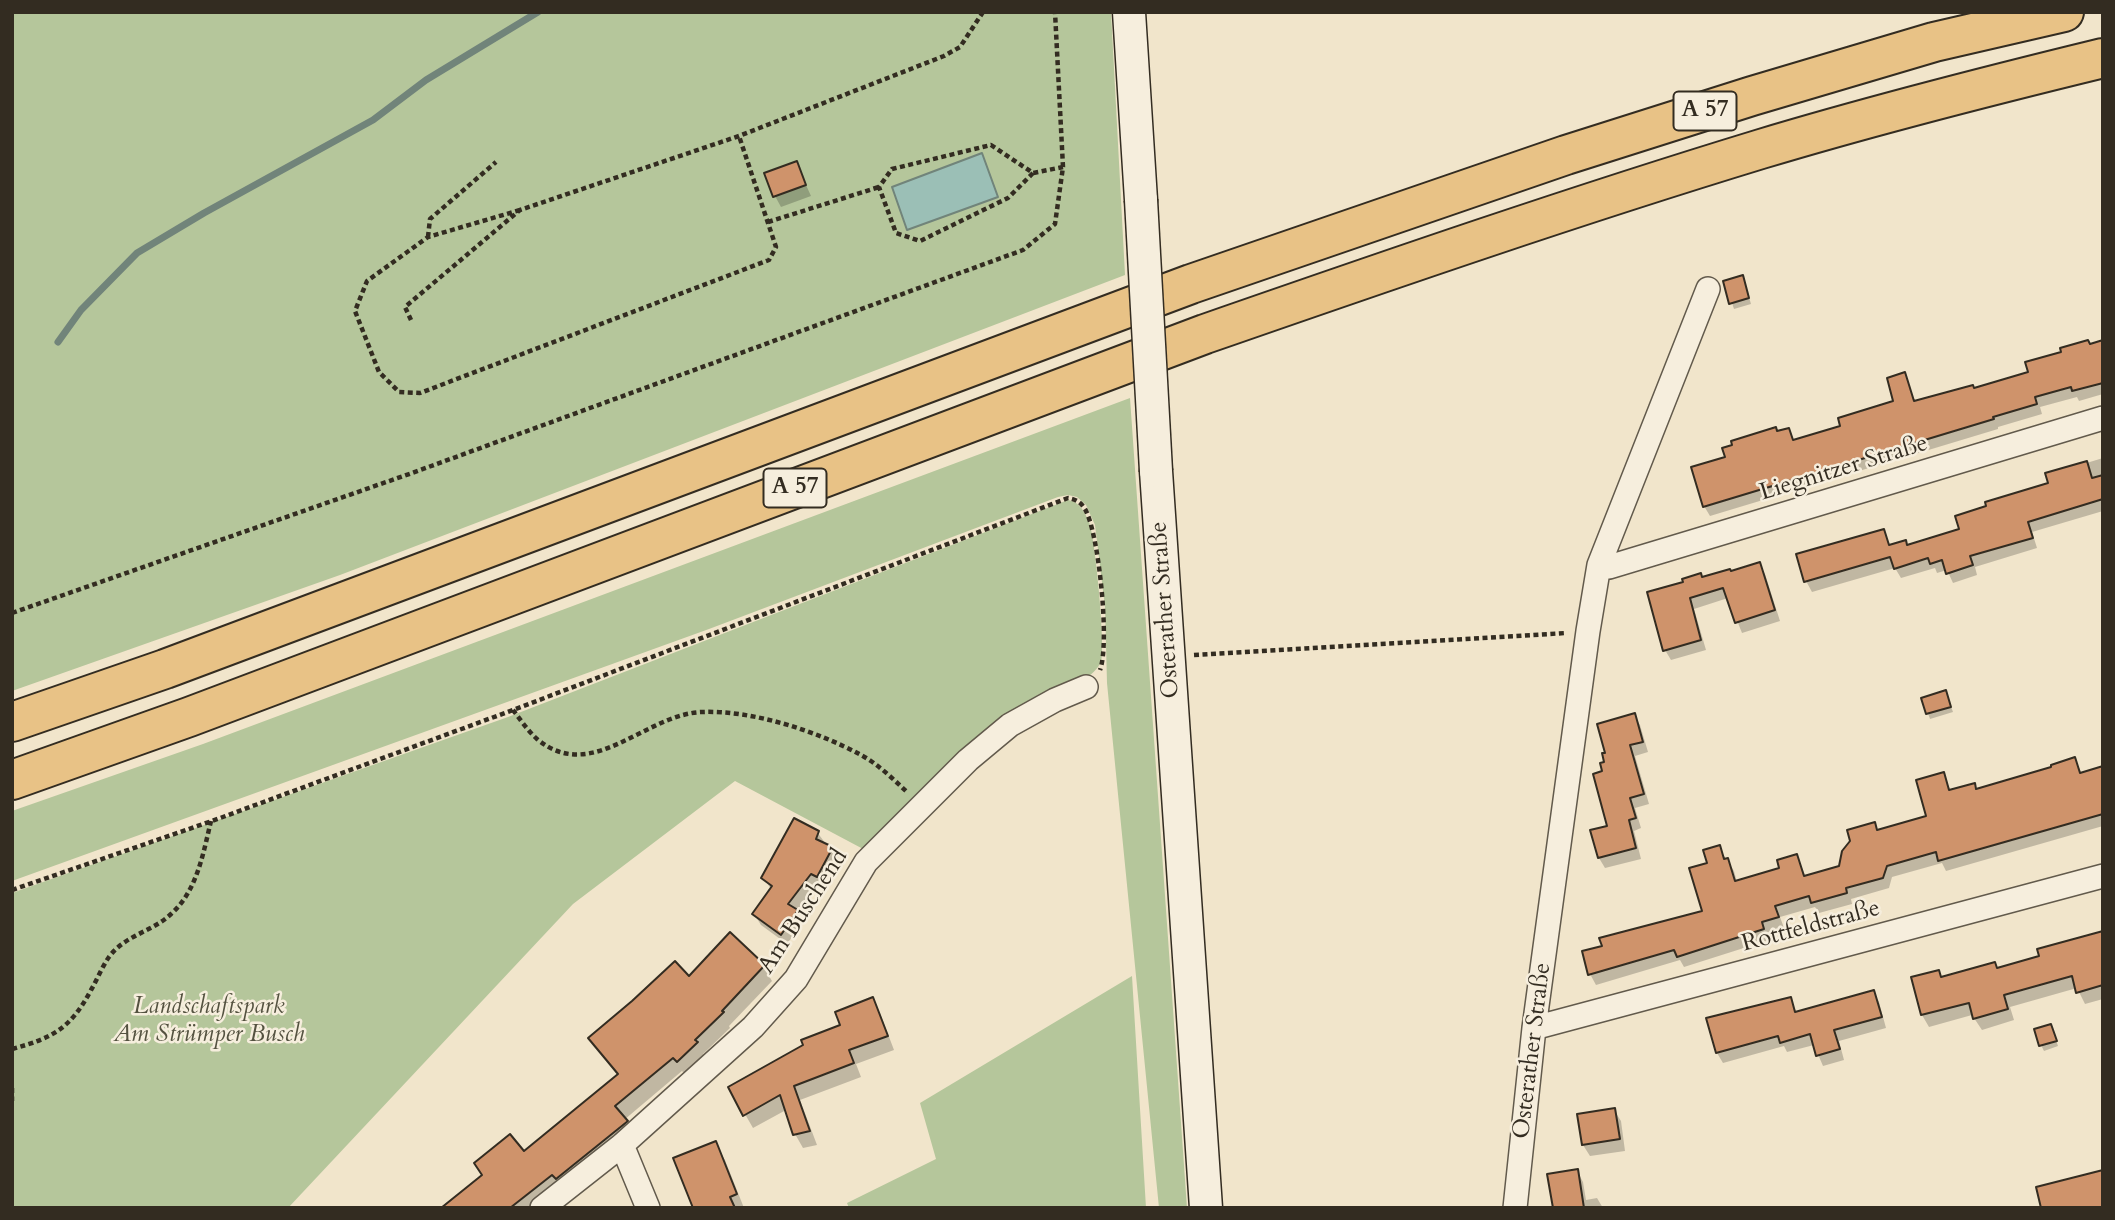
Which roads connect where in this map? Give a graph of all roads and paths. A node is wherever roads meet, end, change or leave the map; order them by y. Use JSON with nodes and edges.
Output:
{"nodes":[{"id":1,"x":983,"y":12,"type":"edge"},
{"id":2,"x":1055,"y":12,"type":"edge"},
{"id":3,"x":1129,"y":12,"type":"edge"},
{"id":4,"x":2064,"y":12,"type":"edge"},
{"id":5,"x":2103,"y":58,"type":"edge"},
{"id":6,"x":739,"y":136,"type":"junction"},
{"id":7,"x":496,"y":162,"type":"dead end"},
{"id":8,"x":1063,"y":167,"type":"junction"},
{"id":9,"x":1033,"y":173,"type":"junction"},
{"id":10,"x":879,"y":187,"type":"junction"},
{"id":11,"x":520,"y":209,"type":"junction"},
{"id":12,"x":768,"y":222,"type":"junction"},
{"id":13,"x":428,"y":237,"type":"junction"},
{"id":14,"x":1708,"y":289,"type":"dead end"},
{"id":15,"x":411,"y":320,"type":"dead end"},
{"id":16,"x":2103,"y":418,"type":"edge"},
{"id":17,"x":1600,"y":565,"type":"junction"},
{"id":18,"x":12,"y":613,"type":"edge"},
{"id":19,"x":1588,"y":631,"type":"junction"},
{"id":20,"x":1193,"y":655,"type":"dead end"},
{"id":21,"x":1086,"y":687,"type":"joint"},
{"id":22,"x":513,"y":710,"type":"junction"},
{"id":23,"x":12,"y":722,"type":"edge"},
{"id":24,"x":12,"y":780,"type":"edge"},
{"id":25,"x":921,"y":806,"type":"junction"},
{"id":26,"x":212,"y":821,"type":"junction"},
{"id":27,"x":2103,"y":876,"type":"edge"},
{"id":28,"x":12,"y":890,"type":"edge"},
{"id":29,"x":1534,"y":1028,"type":"junction"},
{"id":30,"x":12,"y":1049,"type":"edge"},
{"id":31,"x":12,"y":1088,"type":"edge"},
{"id":32,"x":12,"y":1101,"type":"edge"},
{"id":33,"x":622,"y":1145,"type":"junction"},
{"id":34,"x":542,"y":1208,"type":"edge"},
{"id":35,"x":648,"y":1208,"type":"edge"},
{"id":36,"x":1206,"y":1208,"type":"edge"},
{"id":37,"x":1515,"y":1208,"type":"edge"}],
"edges":[{"from":1,"to":6,"type":"path"},
{"from":2,"to":8,"type":"path"},
{"from":3,"to":36,"type":"main road","name":"Osterather Straße","bridge":true},
{"from":4,"to":23,"type":"highway","number":"A 57"},
{"from":5,"to":24,"type":"highway","number":"A 57"},
{"from":6,"to":11,"type":"path"},
{"from":6,"to":12,"type":"path"},
{"from":7,"to":13,"type":"path"},
{"from":8,"to":9,"type":"path"},
{"from":8,"to":18,"type":"path"},
{"from":9,"to":10,"type":"path"},
{"from":9,"to":10,"type":"path"},
{"from":10,"to":12,"type":"path"},
{"from":11,"to":13,"type":"path"},
{"from":11,"to":15,"type":"path"},
{"from":12,"to":13,"type":"path"},
{"from":14,"to":17,"type":"street","name":"Osterather Straße"},
{"from":16,"to":17,"type":"street","name":"Liegnitzer Straße"},
{"from":17,"to":19,"type":"street","name":"Osterather Straße"},
{"from":19,"to":20,"type":"path"},
{"from":19,"to":29,"type":"street","name":"Osterather Straße"},
{"from":21,"to":22,"type":"path"},
{"from":21,"to":25,"type":"street","name":"Am Buschend"},
{"from":22,"to":25,"type":"path"},
{"from":22,"to":26,"type":"path"},
{"from":25,"to":33,"type":"street","name":"Am Buschend"},
{"from":26,"to":28,"type":"path"},
{"from":26,"to":30,"type":"path"},
{"from":27,"to":29,"type":"street","name":"Rottfeldstraße"},
{"from":29,"to":37,"type":"street","name":"Osterather Straße"},
{"from":31,"to":32,"type":"path"},
{"from":33,"to":34,"type":"street","name":"Am Buschend"},
{"from":33,"to":35,"type":"street"}]}
